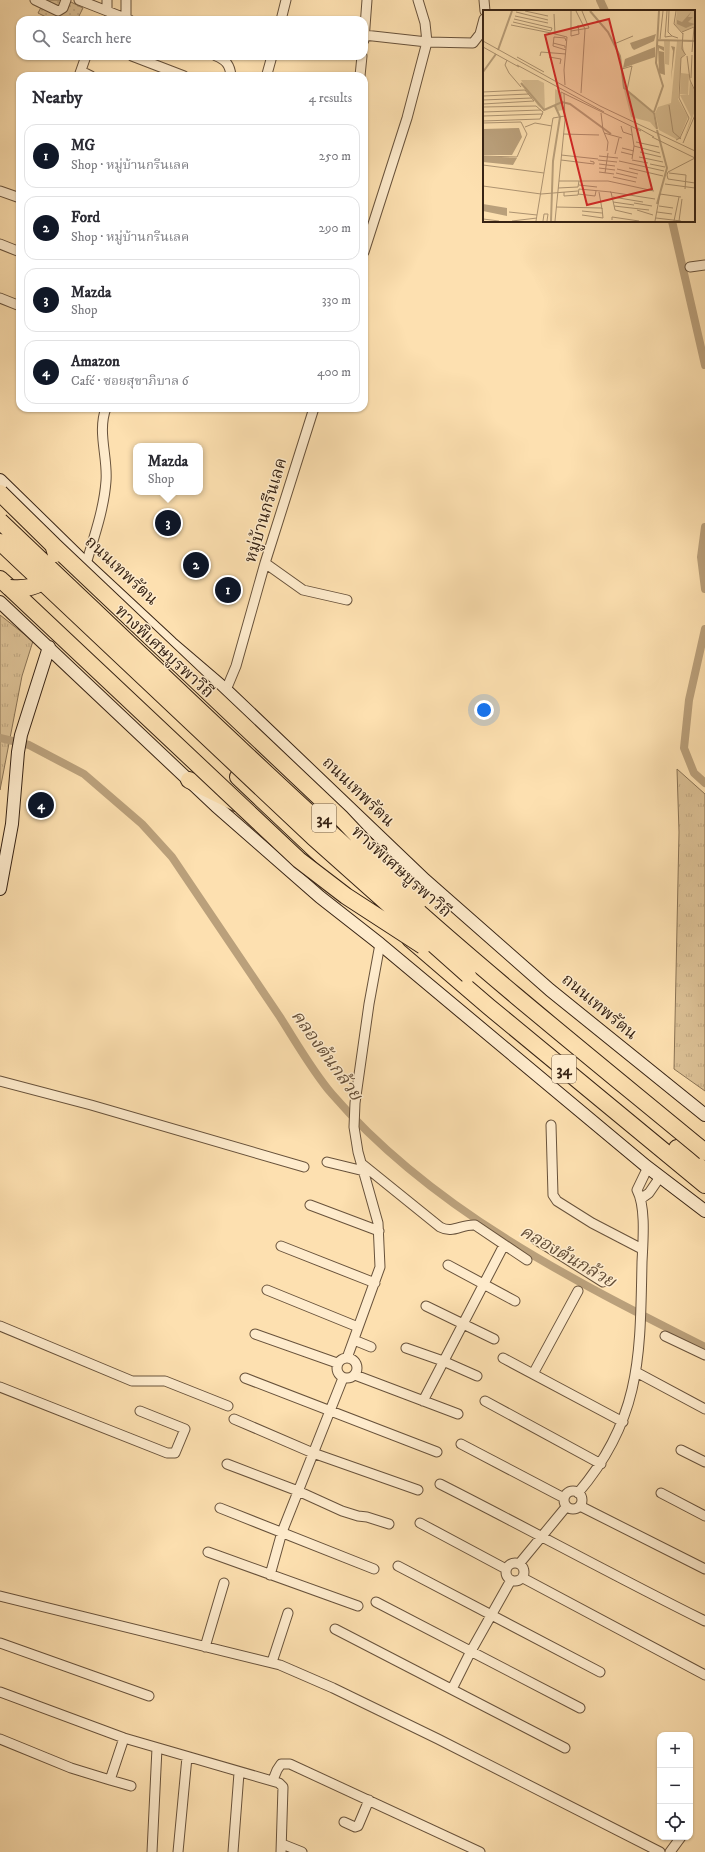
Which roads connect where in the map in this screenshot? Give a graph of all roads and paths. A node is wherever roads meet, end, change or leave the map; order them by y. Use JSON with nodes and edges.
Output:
{"nodes":[{"id":1,"x":35,"y":0,"type":"edge"},
{"id":2,"x":66,"y":0,"type":"edge"},
{"id":3,"x":79,"y":0,"type":"edge"},
{"id":4,"x":107,"y":0,"type":"edge"},
{"id":5,"x":126,"y":0,"type":"edge"},
{"id":6,"x":286,"y":0,"type":"edge"},
{"id":7,"x":367,"y":0,"type":"edge"},
{"id":8,"x":418,"y":0,"type":"edge"},
{"id":9,"x":484,"y":0,"type":"edge"},
{"id":10,"x":485,"y":10,"type":"edge"},
{"id":11,"x":107,"y":11,"type":"junction"},
{"id":12,"x":120,"y":16,"type":"edge"},
{"id":13,"x":128,"y":16,"type":"edge"},
{"id":14,"x":282,"y":16,"type":"edge"},
{"id":15,"x":366,"y":16,"type":"edge"},
{"id":16,"x":483,"y":23,"type":"edge"},
{"id":17,"x":368,"y":37,"type":"edge"},
{"id":18,"x":427,"y":42,"type":"junction"},
{"id":19,"x":85,"y":60,"type":"edge"},
{"id":20,"x":142,"y":60,"type":"edge"},
{"id":21,"x":224,"y":60,"type":"edge"},
{"id":22,"x":271,"y":60,"type":"edge"},
{"id":23,"x":362,"y":60,"type":"edge"},
{"id":24,"x":80,"y":72,"type":"edge"},
{"id":25,"x":174,"y":72,"type":"edge"},
{"id":26,"x":231,"y":72,"type":"edge"},
{"id":27,"x":268,"y":72,"type":"edge"},
{"id":28,"x":360,"y":72,"type":"edge"},
{"id":29,"x":0,"y":191,"type":"edge"},
{"id":30,"x":16,"y":197,"type":"edge"},
{"id":31,"x":368,"y":240,"type":"edge"},
{"id":32,"x":0,"y":244,"type":"edge"},
{"id":33,"x":16,"y":250,"type":"edge"},
{"id":34,"x":705,"y":265,"type":"edge"},
{"id":35,"x":690,"y":267,"type":"dead end"},
{"id":36,"x":0,"y":298,"type":"edge"},
{"id":37,"x":16,"y":304,"type":"edge"},
{"id":38,"x":105,"y":412,"type":"edge"},
{"id":39,"x":313,"y":412,"type":"edge"},
{"id":40,"x":0,"y":480,"type":"edge"},
{"id":41,"x":0,"y":493,"type":"edge"},
{"id":42,"x":0,"y":515,"type":"edge"},
{"id":43,"x":0,"y":521,"type":"edge"},
{"id":44,"x":0,"y":542,"type":"edge"},
{"id":45,"x":53,"y":545,"type":"junction"},
{"id":46,"x":0,"y":552,"type":"edge"},
{"id":47,"x":265,"y":563,"type":"junction"},
{"id":48,"x":86,"y":564,"type":"junction"},
{"id":49,"x":5,"y":584,"type":"edge"},
{"id":50,"x":347,"y":600,"type":"dead end"},
{"id":51,"x":0,"y":602,"type":"edge"},
{"id":52,"x":49,"y":647,"type":"junction"},
{"id":53,"x":226,"y":690,"type":"junction"},
{"id":54,"x":189,"y":780,"type":"junction"},
{"id":55,"x":293,"y":831,"type":"junction"},
{"id":56,"x":0,"y":887,"type":"edge"},
{"id":57,"x":380,"y":944,"type":"junction"},
{"id":58,"x":473,"y":970,"type":"junction"},
{"id":59,"x":0,"y":1081,"type":"edge"},
{"id":60,"x":705,"y":1116,"type":"edge"},
{"id":61,"x":551,"y":1125,"type":"dead end"},
{"id":62,"x":705,"y":1143,"type":"edge"},
{"id":63,"x":705,"y":1152,"type":"edge"},
{"id":64,"x":327,"y":1162,"type":"dead end"},
{"id":65,"x":304,"y":1167,"type":"dead end"},
{"id":66,"x":648,"y":1167,"type":"junction"},
{"id":67,"x":363,"y":1168,"type":"junction"},
{"id":68,"x":705,"y":1171,"type":"edge"},
{"id":69,"x":660,"y":1177,"type":"junction"},
{"id":70,"x":705,"y":1185,"type":"edge"},
{"id":71,"x":642,"y":1198,"type":"junction"},
{"id":72,"x":310,"y":1205,"type":"dead end"},
{"id":73,"x":705,"y":1211,"type":"edge"},
{"id":74,"x":379,"y":1231,"type":"junction"},
{"id":75,"x":535,"y":1238,"type":"dead end"},
{"id":76,"x":504,"y":1245,"type":"junction"},
{"id":77,"x":281,"y":1246,"type":"dead end"},
{"id":78,"x":642,"y":1249,"type":"junction"},
{"id":79,"x":527,"y":1260,"type":"dead end"},
{"id":80,"x":448,"y":1265,"type":"dead end"},
{"id":81,"x":604,"y":1282,"type":"dead end"},
{"id":82,"x":375,"y":1283,"type":"junction"},
{"id":83,"x":484,"y":1285,"type":"junction"},
{"id":84,"x":267,"y":1290,"type":"dead end"},
{"id":85,"x":578,"y":1291,"type":"dead end"},
{"id":86,"x":515,"y":1301,"type":"dead end"},
{"id":87,"x":426,"y":1306,"type":"dead end"},
{"id":88,"x":464,"y":1324,"type":"junction"},
{"id":89,"x":0,"y":1326,"type":"edge"},
{"id":90,"x":358,"y":1327,"type":"junction"},
{"id":91,"x":255,"y":1334,"type":"dead end"},
{"id":92,"x":665,"y":1336,"type":"dead end"},
{"id":93,"x":494,"y":1339,"type":"dead end"},
{"id":94,"x":354,"y":1340,"type":"junction"},
{"id":95,"x":371,"y":1347,"type":"dead end"},
{"id":96,"x":406,"y":1348,"type":"dead end"},
{"id":97,"x":705,"y":1355,"type":"edge"},
{"id":98,"x":347,"y":1358,"type":"junction"},
{"id":99,"x":503,"y":1358,"type":"dead end"},
{"id":100,"x":443,"y":1361,"type":"junction"},
{"id":101,"x":337,"y":1363,"type":"junction"},
{"id":102,"x":636,"y":1372,"type":"junction"},
{"id":103,"x":533,"y":1374,"type":"junction"},
{"id":104,"x":355,"y":1375,"type":"junction"},
{"id":105,"x":477,"y":1376,"type":"dead end"},
{"id":106,"x":245,"y":1378,"type":"dead end"},
{"id":107,"x":343,"y":1378,"type":"junction"},
{"id":108,"x":0,"y":1386,"type":"edge"},
{"id":109,"x":423,"y":1401,"type":"junction"},
{"id":110,"x":485,"y":1401,"type":"dead end"},
{"id":111,"x":228,"y":1406,"type":"dead end"},
{"id":112,"x":705,"y":1409,"type":"edge"},
{"id":113,"x":330,"y":1410,"type":"junction"},
{"id":114,"x":140,"y":1411,"type":"dead end"},
{"id":115,"x":458,"y":1414,"type":"dead end"},
{"id":116,"x":234,"y":1419,"type":"dead end"},
{"id":117,"x":623,"y":1422,"type":"junction"},
{"id":118,"x":461,"y":1444,"type":"dead end"},
{"id":119,"x":681,"y":1450,"type":"dead end"},
{"id":120,"x":437,"y":1452,"type":"dead end"},
{"id":121,"x":313,"y":1453,"type":"junction"},
{"id":122,"x":705,"y":1462,"type":"edge"},
{"id":123,"x":227,"y":1464,"type":"dead end"},
{"id":124,"x":601,"y":1464,"type":"junction"},
{"id":125,"x":440,"y":1484,"type":"dead end"},
{"id":126,"x":418,"y":1490,"type":"dead end"},
{"id":127,"x":298,"y":1492,"type":"junction"},
{"id":128,"x":661,"y":1492,"type":"dead end"},
{"id":129,"x":578,"y":1493,"type":"junction"},
{"id":130,"x":565,"y":1502,"type":"junction"},
{"id":131,"x":580,"y":1506,"type":"junction"},
{"id":132,"x":220,"y":1508,"type":"dead end"},
{"id":133,"x":705,"y":1516,"type":"edge"},
{"id":134,"x":420,"y":1523,"type":"dead end"},
{"id":135,"x":389,"y":1524,"type":"dead end"},
{"id":136,"x":282,"y":1532,"type":"junction"},
{"id":137,"x":542,"y":1535,"type":"junction"},
{"id":138,"x":208,"y":1552,"type":"dead end"},
{"id":139,"x":519,"y":1564,"type":"junction"},
{"id":140,"x":398,"y":1566,"type":"dead end"},
{"id":141,"x":374,"y":1569,"type":"dead end"},
{"id":142,"x":506,"y":1569,"type":"junction"},
{"id":143,"x":705,"y":1569,"type":"edge"},
{"id":144,"x":270,"y":1575,"type":"junction"},
{"id":145,"x":523,"y":1578,"type":"junction"},
{"id":146,"x":510,"y":1580,"type":"junction"},
{"id":147,"x":224,"y":1583,"type":"dead end"},
{"id":148,"x":0,"y":1596,"type":"edge"},
{"id":149,"x":376,"y":1602,"type":"dead end"},
{"id":150,"x":358,"y":1606,"type":"dead end"},
{"id":151,"x":288,"y":1613,"type":"dead end"},
{"id":152,"x":491,"y":1614,"type":"junction"},
{"id":153,"x":705,"y":1621,"type":"edge"},
{"id":154,"x":335,"y":1629,"type":"dead end"},
{"id":155,"x":0,"y":1642,"type":"edge"},
{"id":156,"x":206,"y":1647,"type":"junction"},
{"id":157,"x":471,"y":1651,"type":"junction"},
{"id":158,"x":272,"y":1662,"type":"junction"},
{"id":159,"x":600,"y":1672,"type":"dead end"},
{"id":160,"x":705,"y":1675,"type":"edge"},
{"id":161,"x":452,"y":1689,"type":"junction"},
{"id":162,"x":0,"y":1692,"type":"edge"},
{"id":163,"x":149,"y":1696,"type":"dead end"},
{"id":164,"x":580,"y":1708,"type":"dead end"},
{"id":165,"x":124,"y":1738,"type":"junction"},
{"id":166,"x":0,"y":1739,"type":"edge"},
{"id":167,"x":157,"y":1748,"type":"junction"},
{"id":168,"x":565,"y":1748,"type":"dead end"},
{"id":169,"x":187,"y":1757,"type":"junction"},
{"id":170,"x":240,"y":1773,"type":"junction"},
{"id":171,"x":110,"y":1780,"type":"junction"},
{"id":172,"x":273,"y":1780,"type":"junction"},
{"id":173,"x":131,"y":1786,"type":"dead end"},
{"id":174,"x":370,"y":1800,"type":"junction"},
{"id":175,"x":344,"y":1822,"type":"dead end"},
{"id":176,"x":679,"y":1840,"type":"edge"},
{"id":177,"x":281,"y":1848,"type":"edge"},
{"id":178,"x":152,"y":1852,"type":"edge"},
{"id":179,"x":178,"y":1852,"type":"edge"},
{"id":180,"x":233,"y":1852,"type":"edge"},
{"id":181,"x":302,"y":1852,"type":"edge"},
{"id":182,"x":480,"y":1852,"type":"edge"},
{"id":183,"x":660,"y":1852,"type":"edge"},
{"id":184,"x":670,"y":1852,"type":"edge"}],
"edges":[{"from":1,"to":2,"type":"street"},
{"from":3,"to":11,"type":"street"},
{"from":4,"to":11,"type":"street"},
{"from":5,"to":13,"type":"street"},
{"from":6,"to":14,"type":"street"},
{"from":7,"to":15,"type":"street"},
{"from":8,"to":18,"type":"street"},
{"from":9,"to":10,"type":"street"},
{"from":11,"to":12,"type":"street"},
{"from":16,"to":18,"type":"street"},
{"from":17,"to":18,"type":"street"},
{"from":18,"to":31,"type":"street"},
{"from":19,"to":24,"type":"street"},
{"from":20,"to":25,"type":"street"},
{"from":21,"to":26,"type":"street"},
{"from":22,"to":27,"type":"street"},
{"from":23,"to":28,"type":"street"},
{"from":29,"to":30,"type":"street"},
{"from":32,"to":33,"type":"street"},
{"from":34,"to":35,"type":"street"},
{"from":36,"to":37,"type":"street"},
{"from":38,"to":48,"type":"street"},
{"from":39,"to":47,"type":"street","name":"หมู่บ้านกรีนเลค"},
{"from":40,"to":48,"type":"main road","name":"ถนนเทพรัตน","number":"34"},
{"from":41,"to":45,"type":"highway","bridge":true},
{"from":42,"to":62,"type":"highway","number":"34"},
{"from":43,"to":58,"type":"highway","name":"ทางพิเศษบูรพาวิถี","bridge":true},
{"from":44,"to":58,"type":"highway","name":"ทางพิเศษบูรพาวิถี","bridge":true},
{"from":45,"to":49,"type":"highway","bridge":true},
{"from":45,"to":58,"type":"highway","bridge":true},
{"from":46,"to":55,"type":"highway","number":"34"},
{"from":47,"to":50,"type":"street"},
{"from":47,"to":53,"type":"street","name":"หมู่บ้านกรีนเลค"},
{"from":48,"to":53,"type":"main road","name":"ถนนเทพรัตน","number":"34"},
{"from":49,"to":58,"type":"highway","bridge":true},
{"from":51,"to":52,"type":"main road","number":"34"},
{"from":52,"to":54,"type":"main road","number":"34"},
{"from":52,"to":56,"type":"main road"},
{"from":53,"to":60,"type":"main road","name":"ถนนเทพรัตน","number":"34"},
{"from":54,"to":55,"type":"highway"},
{"from":54,"to":57,"type":"main road","number":"34"},
{"from":55,"to":70,"type":"highway","number":"34"},
{"from":57,"to":66,"type":"main road","number":"34"},
{"from":57,"to":67,"type":"street"},
{"from":58,"to":63,"type":"highway","name":"ทางพิเศษบูรพาวิถี","bridge":true},
{"from":58,"to":68,"type":"highway","name":"ทางพิเศษบูรพาวิถี"},
{"from":59,"to":65,"type":"street"},
{"from":61,"to":78,"type":"street"},
{"from":64,"to":67,"type":"street"},
{"from":66,"to":69,"type":"main road","number":"34"},
{"from":66,"to":71,"type":"street"},
{"from":67,"to":74,"type":"street"},
{"from":67,"to":76,"type":"street"},
{"from":69,"to":71,"type":"street"},
{"from":69,"to":73,"type":"main road","number":"34"},
{"from":71,"to":78,"type":"street"},
{"from":72,"to":74,"type":"street"},
{"from":74,"to":82,"type":"street"},
{"from":75,"to":81,"type":"street"},
{"from":76,"to":79,"type":"street"},
{"from":76,"to":83,"type":"street"},
{"from":77,"to":82,"type":"street"},
{"from":78,"to":102,"type":"street"},
{"from":80,"to":83,"type":"street"},
{"from":82,"to":90,"type":"street"},
{"from":83,"to":86,"type":"street"},
{"from":83,"to":88,"type":"street"},
{"from":84,"to":90,"type":"street"},
{"from":85,"to":103,"type":"street"},
{"from":87,"to":88,"type":"street"},
{"from":88,"to":93,"type":"street"},
{"from":88,"to":100,"type":"street"},
{"from":89,"to":111,"type":"street"},
{"from":90,"to":94,"type":"street"},
{"from":91,"to":101,"type":"street"},
{"from":92,"to":97,"type":"street"},
{"from":94,"to":95,"type":"street"},
{"from":94,"to":98,"type":"street"},
{"from":96,"to":100,"type":"street"},
{"from":98,"to":101,"type":"street"},
{"from":98,"to":104,"type":"street"},
{"from":99,"to":103,"type":"street"},
{"from":100,"to":105,"type":"street"},
{"from":100,"to":109,"type":"street"},
{"from":101,"to":107,"type":"street"},
{"from":102,"to":112,"type":"street"},
{"from":102,"to":117,"type":"street"},
{"from":103,"to":117,"type":"street"},
{"from":104,"to":107,"type":"street"},
{"from":104,"to":109,"type":"street"},
{"from":106,"to":113,"type":"street"},
{"from":107,"to":113,"type":"street"},
{"from":108,"to":114,"type":"street"},
{"from":109,"to":115,"type":"street"},
{"from":110,"to":124,"type":"street"},
{"from":113,"to":120,"type":"street"},
{"from":113,"to":121,"type":"street"},
{"from":116,"to":121,"type":"street"},
{"from":117,"to":124,"type":"street"},
{"from":118,"to":130,"type":"street"},
{"from":119,"to":122,"type":"street"},
{"from":121,"to":126,"type":"street"},
{"from":121,"to":127,"type":"street"},
{"from":123,"to":127,"type":"street"},
{"from":124,"to":129,"type":"street"},
{"from":125,"to":137,"type":"street"},
{"from":127,"to":135,"type":"street"},
{"from":127,"to":136,"type":"street"},
{"from":128,"to":133,"type":"street"},
{"from":129,"to":130,"type":"street"},
{"from":129,"to":131,"type":"street"},
{"from":130,"to":131,"type":"street"},
{"from":130,"to":137,"type":"street"},
{"from":131,"to":143,"type":"street"},
{"from":132,"to":136,"type":"street"},
{"from":134,"to":142,"type":"street"},
{"from":136,"to":141,"type":"street"},
{"from":136,"to":144,"type":"street"},
{"from":137,"to":139,"type":"street"},
{"from":137,"to":153,"type":"street"},
{"from":138,"to":144,"type":"street"},
{"from":139,"to":142,"type":"street"},
{"from":139,"to":145,"type":"street"},
{"from":140,"to":152,"type":"street"},
{"from":142,"to":146,"type":"street"},
{"from":144,"to":150,"type":"street"},
{"from":145,"to":146,"type":"street"},
{"from":145,"to":160,"type":"street"},
{"from":146,"to":152,"type":"street"},
{"from":147,"to":156,"type":"street"},
{"from":148,"to":156,"type":"street"},
{"from":149,"to":157,"type":"street"},
{"from":151,"to":158,"type":"street"},
{"from":152,"to":157,"type":"street"},
{"from":152,"to":159,"type":"street"},
{"from":154,"to":161,"type":"street"},
{"from":155,"to":163,"type":"street"},
{"from":156,"to":158,"type":"street"},
{"from":157,"to":161,"type":"street"},
{"from":157,"to":164,"type":"street"},
{"from":158,"to":183,"type":"street"},
{"from":161,"to":168,"type":"street"},
{"from":162,"to":165,"type":"street"},
{"from":165,"to":167,"type":"street"},
{"from":165,"to":171,"type":"street"},
{"from":166,"to":171,"type":"street"},
{"from":167,"to":169,"type":"street"},
{"from":167,"to":178,"type":"street"},
{"from":169,"to":170,"type":"street"},
{"from":169,"to":179,"type":"street"},
{"from":170,"to":172,"type":"street"},
{"from":170,"to":180,"type":"street"},
{"from":171,"to":173,"type":"street"},
{"from":172,"to":174,"type":"street"},
{"from":172,"to":177,"type":"street"},
{"from":174,"to":175,"type":"street"},
{"from":174,"to":182,"type":"street"},
{"from":176,"to":184,"type":"street"},
{"from":177,"to":181,"type":"street"}]}
